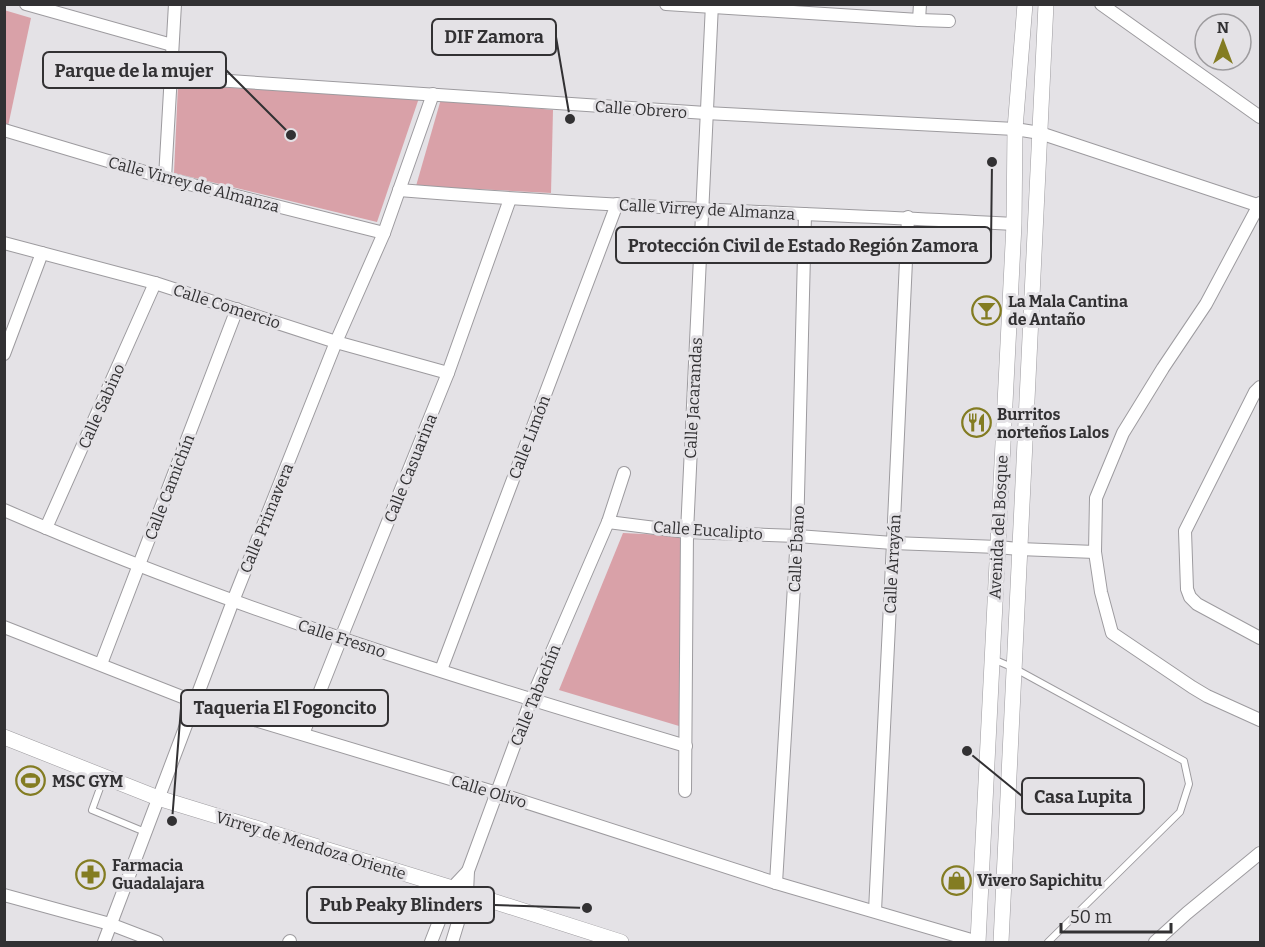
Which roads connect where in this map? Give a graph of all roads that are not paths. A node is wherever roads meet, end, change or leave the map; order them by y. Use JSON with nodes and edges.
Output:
{"nodes":[{"id":1,"x":26,"y":4,"type":"edge"},
{"id":2,"x":175,"y":4,"type":"edge"},
{"id":3,"x":666,"y":4,"type":"edge"},
{"id":4,"x":920,"y":4,"type":"edge"},
{"id":5,"x":1025,"y":4,"type":"edge"},
{"id":6,"x":1046,"y":4,"type":"edge"},
{"id":7,"x":1101,"y":4,"type":"edge"},
{"id":8,"x":712,"y":6,"type":"edge"},
{"id":9,"x":72,"y":11,"type":"edge"},
{"id":10,"x":919,"y":21,"type":"junction"},
{"id":11,"x":949,"y":21,"type":"dead end"},
{"id":12,"x":172,"y":45,"type":"junction"},
{"id":13,"x":170,"y":78,"type":"junction"},
{"id":14,"x":432,"y":94,"type":"junction"},
{"id":15,"x":706,"y":113,"type":"junction"},
{"id":16,"x":1260,"y":117,"type":"edge"},
{"id":17,"x":1016,"y":129,"type":"junction"},
{"id":18,"x":4,"y":130,"type":"edge"},
{"id":19,"x":1040,"y":133,"type":"junction"},
{"id":20,"x":165,"y":178,"type":"junction"},
{"id":21,"x":399,"y":190,"type":"junction"},
{"id":22,"x":510,"y":198,"type":"junction"},
{"id":23,"x":617,"y":204,"type":"junction"},
{"id":24,"x":1260,"y":205,"type":"edge"},
{"id":25,"x":702,"y":209,"type":"junction"},
{"id":26,"x":805,"y":214,"type":"junction"},
{"id":27,"x":908,"y":218,"type":"junction"},
{"id":28,"x":1014,"y":224,"type":"junction"},
{"id":29,"x":384,"y":233,"type":"junction"},
{"id":30,"x":4,"y":243,"type":"edge"},
{"id":31,"x":42,"y":253,"type":"junction"},
{"id":32,"x":155,"y":283,"type":"junction"},
{"id":33,"x":237,"y":309,"type":"junction"},
{"id":34,"x":336,"y":342,"type":"junction"},
{"id":35,"x":4,"y":354,"type":"edge"},
{"id":36,"x":448,"y":373,"type":"junction"},
{"id":37,"x":1260,"y":387,"type":"edge"},
{"id":38,"x":624,"y":473,"type":"dead end"},
{"id":39,"x":4,"y":510,"type":"edge"},
{"id":40,"x":608,"y":522,"type":"junction"},
{"id":41,"x":46,"y":528,"type":"junction"},
{"id":42,"x":687,"y":532,"type":"junction"},
{"id":43,"x":797,"y":536,"type":"junction"},
{"id":44,"x":893,"y":543,"type":"junction"},
{"id":45,"x":998,"y":547,"type":"junction"},
{"id":46,"x":1019,"y":549,"type":"junction"},
{"id":47,"x":1095,"y":552,"type":"junction"},
{"id":48,"x":139,"y":565,"type":"junction"},
{"id":49,"x":232,"y":601,"type":"junction"},
{"id":50,"x":4,"y":627,"type":"edge"},
{"id":51,"x":341,"y":638,"type":"junction"},
{"id":52,"x":1260,"y":638,"type":"edge"},
{"id":53,"x":992,"y":659,"type":"junction"},
{"id":54,"x":101,"y":664,"type":"junction"},
{"id":55,"x":1014,"y":668,"type":"junction"},
{"id":56,"x":441,"y":670,"type":"junction"},
{"id":57,"x":531,"y":700,"type":"junction"},
{"id":58,"x":195,"y":702,"type":"junction"},
{"id":59,"x":1260,"y":720,"type":"edge"},
{"id":60,"x":303,"y":734,"type":"junction"},
{"id":61,"x":4,"y":737,"type":"edge"},
{"id":62,"x":686,"y":746,"type":"junction"},
{"id":63,"x":104,"y":777,"type":"junction"},
{"id":64,"x":685,"y":791,"type":"dead end"},
{"id":65,"x":497,"y":794,"type":"junction"},
{"id":66,"x":158,"y":798,"type":"junction"},
{"id":67,"x":145,"y":832,"type":"junction"},
{"id":68,"x":1260,"y":853,"type":"edge"},
{"id":69,"x":468,"y":871,"type":"junction"},
{"id":70,"x":776,"y":883,"type":"junction"},
{"id":71,"x":452,"y":888,"type":"junction"},
{"id":72,"x":467,"y":893,"type":"junction"},
{"id":73,"x":4,"y":895,"type":"edge"},
{"id":74,"x":875,"y":911,"type":"junction"},
{"id":75,"x":110,"y":924,"type":"junction"},
{"id":76,"x":104,"y":942,"type":"edge"},
{"id":77,"x":158,"y":942,"type":"edge"},
{"id":78,"x":431,"y":942,"type":"edge"},
{"id":79,"x":452,"y":942,"type":"edge"},
{"id":80,"x":621,"y":942,"type":"edge"},
{"id":81,"x":978,"y":942,"type":"edge"},
{"id":82,"x":1001,"y":942,"type":"edge"},
{"id":83,"x":1048,"y":942,"type":"edge"},
{"id":84,"x":1155,"y":942,"type":"edge"}],
"edges":[{"from":1,"to":9,"type":"street"},
{"from":2,"to":12,"type":"street"},
{"from":3,"to":8,"type":"street"},
{"from":4,"to":10,"type":"street"},
{"from":5,"to":17,"type":"street","name":"Avenida del Bosque"},
{"from":6,"to":19,"type":"street","name":"Avenida del Bosque"},
{"from":7,"to":16,"type":"street"},
{"from":8,"to":10,"type":"street"},
{"from":8,"to":15,"type":"street","name":"Calle Jacarandas"},
{"from":9,"to":12,"type":"street"},
{"from":10,"to":11,"type":"street"},
{"from":12,"to":13,"type":"street"},
{"from":13,"to":14,"type":"street","name":"Calle Obrero"},
{"from":13,"to":20,"type":"street"},
{"from":14,"to":15,"type":"street","name":"Calle Obrero"},
{"from":14,"to":21,"type":"street","name":"Calle Primavera"},
{"from":15,"to":17,"type":"street","name":"Calle Obrero"},
{"from":15,"to":25,"type":"street","name":"Calle Jacarandas"},
{"from":17,"to":19,"type":"street","name":"Calle Obrero"},
{"from":17,"to":28,"type":"street","name":"Avenida del Bosque"},
{"from":18,"to":20,"type":"street","name":"Calle Virrey de Almanza"},
{"from":19,"to":24,"type":"street","name":"Calle Obrero"},
{"from":19,"to":46,"type":"street","name":"Avenida del Bosque"},
{"from":20,"to":29,"type":"street","name":"Calle Virrey de Almanza"},
{"from":21,"to":22,"type":"street","name":"Calle Virrey de Almanza"},
{"from":21,"to":29,"type":"street","name":"Calle Primavera"},
{"from":22,"to":23,"type":"street","name":"Calle Virrey de Almanza"},
{"from":22,"to":36,"type":"street","name":"Calle Casuarina"},
{"from":23,"to":25,"type":"street","name":"Calle Virrey de Almanza"},
{"from":23,"to":56,"type":"street","name":"Calle Limón"},
{"from":24,"to":47,"type":"street"},
{"from":25,"to":26,"type":"street","name":"Calle Virrey de Almanza"},
{"from":25,"to":42,"type":"street","name":"Calle Jacarandas"},
{"from":26,"to":27,"type":"street","name":"Calle Virrey de Almanza"},
{"from":26,"to":43,"type":"street","name":"Calle Ébano"},
{"from":27,"to":28,"type":"street","name":"Calle Virrey de Almanza"},
{"from":27,"to":44,"type":"street","name":"Calle Arrayán"},
{"from":28,"to":45,"type":"street","name":"Avenida del Bosque"},
{"from":29,"to":34,"type":"street","name":"Calle Primavera"},
{"from":30,"to":31,"type":"street","name":"Calle Comercio"},
{"from":31,"to":32,"type":"street","name":"Calle Comercio"},
{"from":31,"to":35,"type":"street"},
{"from":32,"to":33,"type":"street","name":"Calle Comercio"},
{"from":32,"to":41,"type":"street","name":"Calle Sabino"},
{"from":33,"to":34,"type":"street","name":"Calle Comercio"},
{"from":33,"to":48,"type":"street","name":"Calle Camichín"},
{"from":34,"to":36,"type":"street","name":"Calle Comercio"},
{"from":34,"to":49,"type":"street","name":"Calle Primavera"},
{"from":36,"to":51,"type":"street","name":"Calle Casuarina"},
{"from":37,"to":52,"type":"street"},
{"from":38,"to":40,"type":"street","name":"Calle Tabachín"},
{"from":39,"to":41,"type":"street","name":"Calle Fresno"},
{"from":40,"to":42,"type":"street","name":"Calle Eucalipto"},
{"from":40,"to":57,"type":"street","name":"Calle Tabachín"},
{"from":41,"to":48,"type":"street","name":"Calle Fresno"},
{"from":42,"to":43,"type":"street","name":"Calle Eucalipto"},
{"from":42,"to":62,"type":"street","name":"Calle Jacarandas"},
{"from":43,"to":44,"type":"street","name":"Calle Eucalipto"},
{"from":43,"to":70,"type":"street","name":"Calle Ébano"},
{"from":44,"to":45,"type":"street","name":"Calle Eucalipto"},
{"from":44,"to":74,"type":"street","name":"Calle Arrayán"},
{"from":45,"to":46,"type":"street","name":"Calle Eucalipto"},
{"from":45,"to":53,"type":"street","name":"Avenida del Bosque"},
{"from":46,"to":47,"type":"street","name":"Calle Eucalipto"},
{"from":46,"to":55,"type":"street","name":"Avenida del Bosque"},
{"from":47,"to":59,"type":"street"},
{"from":48,"to":49,"type":"street","name":"Calle Fresno"},
{"from":48,"to":54,"type":"street","name":"Calle Camichín"},
{"from":49,"to":51,"type":"street","name":"Calle Fresno"},
{"from":49,"to":58,"type":"street","name":"Calle Primavera"},
{"from":50,"to":54,"type":"street","name":"Calle Olivo"},
{"from":51,"to":56,"type":"street","name":"Calle Fresno"},
{"from":51,"to":60,"type":"street","name":"Calle Casuarina"},
{"from":53,"to":55,"type":"lane"},
{"from":53,"to":81,"type":"street","name":"Avenida del Bosque"},
{"from":54,"to":58,"type":"street","name":"Calle Olivo"},
{"from":55,"to":82,"type":"street","name":"Avenida del Bosque"},
{"from":55,"to":83,"type":"lane"},
{"from":56,"to":57,"type":"street","name":"Calle Fresno"},
{"from":57,"to":62,"type":"street","name":"Calle Fresno"},
{"from":57,"to":65,"type":"street","name":"Calle Tabachín"},
{"from":58,"to":60,"type":"street","name":"Calle Olivo"},
{"from":58,"to":66,"type":"street","name":"Calle Primavera"},
{"from":60,"to":65,"type":"street","name":"Calle Olivo"},
{"from":61,"to":63,"type":"street","name":"Virrey de Mendoza Oriente"},
{"from":62,"to":64,"type":"street","name":"Calle Jacarandas"},
{"from":63,"to":66,"type":"street","name":"Virrey de Mendoza Oriente"},
{"from":63,"to":67,"type":"lane"},
{"from":65,"to":69,"type":"street","name":"Calle Tabachín"},
{"from":65,"to":70,"type":"street","name":"Calle Olivo"},
{"from":66,"to":67,"type":"street","name":"Calle Primavera"},
{"from":66,"to":71,"type":"street","name":"Virrey de Mendoza Oriente"},
{"from":67,"to":75,"type":"street","name":"Calle Primavera"},
{"from":68,"to":84,"type":"street"},
{"from":69,"to":71,"type":"street","name":"Calle Tabachín"},
{"from":69,"to":72,"type":"street","name":"Calle Tabachín"},
{"from":70,"to":74,"type":"street","name":"Calle Olivo"},
{"from":71,"to":72,"type":"street","name":"Virrey de Mendoza Oriente"},
{"from":71,"to":78,"type":"street"},
{"from":72,"to":79,"type":"street","name":"Calle Tabachín"},
{"from":72,"to":80,"type":"street","name":"Virrey de Mendoza Oriente"},
{"from":73,"to":75,"type":"street"},
{"from":74,"to":81,"type":"street","name":"Calle Olivo"},
{"from":75,"to":76,"type":"street","name":"Calle Primavera"},
{"from":75,"to":77,"type":"street"}]}
